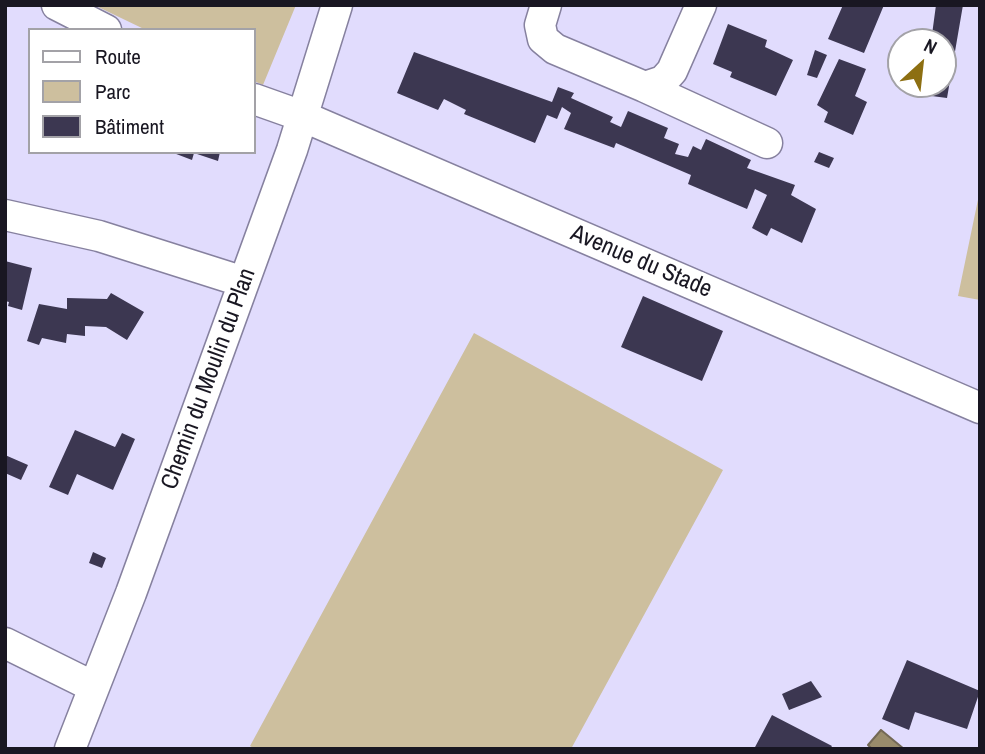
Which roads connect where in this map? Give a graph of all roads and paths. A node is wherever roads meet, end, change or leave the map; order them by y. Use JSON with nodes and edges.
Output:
{"nodes":[{"id":1,"x":57,"y":5,"type":"edge"},
{"id":2,"x":337,"y":5,"type":"edge"},
{"id":3,"x":546,"y":5,"type":"edge"},
{"id":4,"x":701,"y":5,"type":"edge"},
{"id":5,"x":102,"y":28,"type":"edge"},
{"id":6,"x":645,"y":87,"type":"junction"},
{"id":7,"x":256,"y":100,"type":"edge"},
{"id":8,"x":302,"y":116,"type":"junction"},
{"id":9,"x":766,"y":143,"type":"dead end"},
{"id":10,"x":5,"y":215,"type":"edge"},
{"id":11,"x":244,"y":282,"type":"junction"},
{"id":12,"x":980,"y":408,"type":"edge"},
{"id":13,"x":5,"y":643,"type":"edge"},
{"id":14,"x":94,"y":687,"type":"junction"},
{"id":15,"x":70,"y":749,"type":"edge"}],
"edges":[{"from":1,"to":5,"type":"street"},
{"from":2,"to":8,"type":"street","name":"Chemin du Moulin du Plan"},
{"from":3,"to":6,"type":"street"},
{"from":4,"to":6,"type":"street"},
{"from":6,"to":9,"type":"street"},
{"from":7,"to":8,"type":"street","name":"Avenue du Stade"},
{"from":8,"to":11,"type":"street","name":"Chemin du Moulin du Plan"},
{"from":8,"to":12,"type":"street","name":"Avenue du Stade"},
{"from":10,"to":11,"type":"street"},
{"from":11,"to":14,"type":"street","name":"Chemin du Moulin du Plan"},
{"from":13,"to":14,"type":"street"},
{"from":14,"to":15,"type":"street","name":"Chemin du Moulin du Plan"}]}
